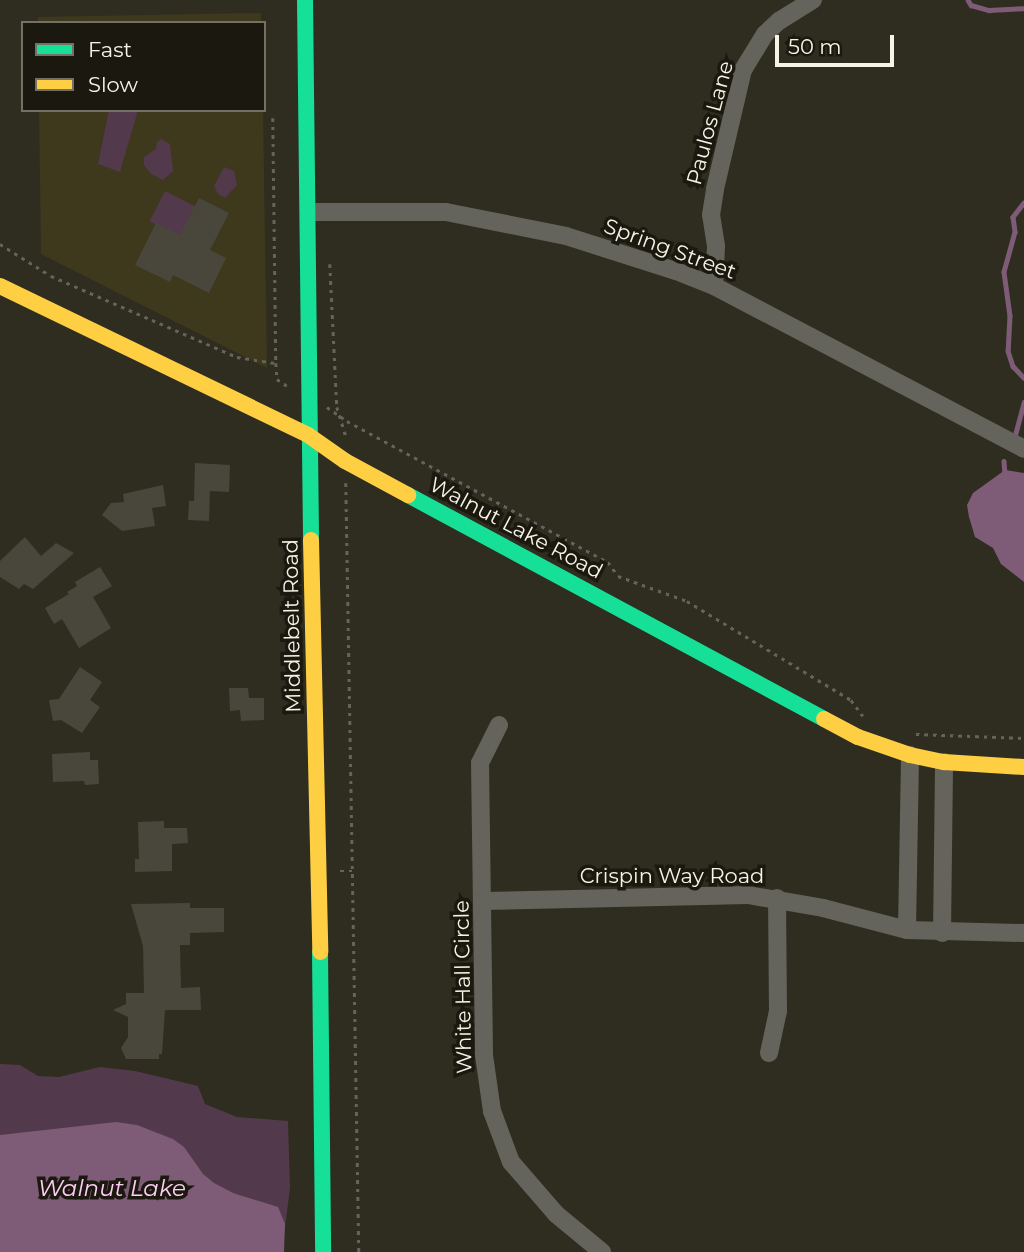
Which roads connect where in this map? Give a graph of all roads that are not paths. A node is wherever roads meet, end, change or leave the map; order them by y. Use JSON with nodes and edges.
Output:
{"nodes":[{"id":1,"x":306,"y":0,"type":"edge"},
{"id":2,"x":813,"y":0,"type":"edge"},
{"id":3,"x":309,"y":212,"type":"junction"},
{"id":4,"x":0,"y":286,"type":"edge"},
{"id":5,"x":714,"y":286,"type":"junction"},
{"id":6,"x":308,"y":435,"type":"junction"},
{"id":7,"x":1024,"y":449,"type":"edge"},
{"id":8,"x":499,"y":725,"type":"dead end"},
{"id":9,"x":910,"y":755,"type":"junction"},
{"id":10,"x":944,"y":762,"type":"junction"},
{"id":11,"x":1024,"y":767,"type":"edge"},
{"id":12,"x":777,"y":898,"type":"junction"},
{"id":13,"x":483,"y":901,"type":"junction"},
{"id":14,"x":907,"y":930,"type":"junction"},
{"id":15,"x":942,"y":933,"type":"junction"},
{"id":16,"x":1024,"y":933,"type":"edge"},
{"id":17,"x":769,"y":1053,"type":"dead end"},
{"id":18,"x":323,"y":1252,"type":"edge"},
{"id":19,"x":602,"y":1252,"type":"edge"}],
"edges":[{"from":1,"to":3,"type":"street","name":"Middlebelt Road"},
{"from":2,"to":5,"type":"street","name":"Paulos Lane"},
{"from":3,"to":5,"type":"street","name":"Spring Street"},
{"from":3,"to":6,"type":"street","name":"Middlebelt Road"},
{"from":4,"to":6,"type":"street","name":"Walnut Lake Road"},
{"from":5,"to":7,"type":"street","name":"Spring Street"},
{"from":6,"to":9,"type":"street","name":"Walnut Lake Road"},
{"from":6,"to":18,"type":"street","name":"Middlebelt Road"},
{"from":8,"to":13,"type":"street","name":"White Hall Circle"},
{"from":9,"to":10,"type":"street","name":"Walnut Lake Road"},
{"from":9,"to":14,"type":"street"},
{"from":10,"to":11,"type":"street","name":"Walnut Lake Road"},
{"from":10,"to":15,"type":"street"},
{"from":12,"to":13,"type":"street","name":"Crispin Way Road"},
{"from":12,"to":14,"type":"street","name":"Crispin Way Road"},
{"from":12,"to":17,"type":"street"},
{"from":13,"to":19,"type":"street","name":"White Hall Circle"},
{"from":14,"to":15,"type":"street","name":"Crispin Way Road"},
{"from":15,"to":16,"type":"street","name":"Crispin Way Road"}]}
